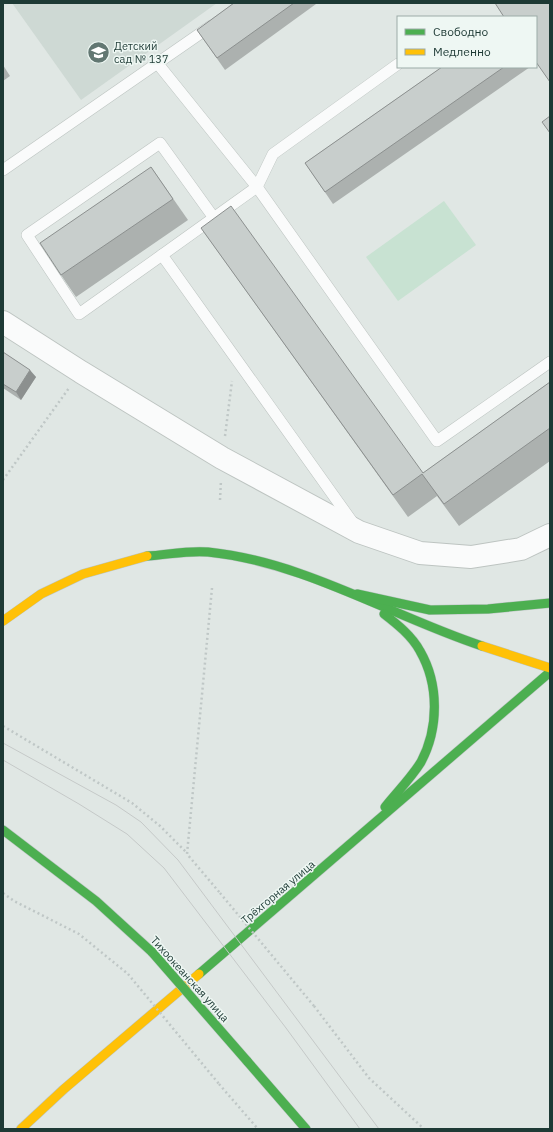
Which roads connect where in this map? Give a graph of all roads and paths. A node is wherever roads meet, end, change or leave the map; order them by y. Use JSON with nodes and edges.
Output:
{"nodes":[{"id":1,"x":220,"y":20,"type":"edge"},
{"id":2,"x":158,"y":64,"type":"junction"},
{"id":3,"x":397,"y":65,"type":"edge"},
{"id":4,"x":3,"y":170,"type":"edge"},
{"id":5,"x":257,"y":187,"type":"junction"},
{"id":6,"x":214,"y":218,"type":"junction"},
{"id":7,"x":162,"y":255,"type":"junction"},
{"id":8,"x":3,"y":322,"type":"edge"},
{"id":9,"x":235,"y":358,"type":"junction"},
{"id":10,"x":550,"y":362,"type":"edge"},
{"id":11,"x":81,"y":372,"type":"junction"},
{"id":12,"x":222,"y":458,"type":"junction"},
{"id":13,"x":3,"y":480,"type":"edge"},
{"id":14,"x":220,"y":500,"type":"dead end"},
{"id":15,"x":359,"y":532,"type":"junction"},
{"id":16,"x":550,"y":535,"type":"edge"},
{"id":17,"x":212,"y":588,"type":"dead end"},
{"id":18,"x":357,"y":594,"type":"junction"},
{"id":19,"x":550,"y":603,"type":"edge"},
{"id":20,"x":3,"y":621,"type":"edge"},
{"id":21,"x":550,"y":668,"type":"edge"},
{"id":22,"x":550,"y":672,"type":"edge"},
{"id":23,"x":3,"y":726,"type":"edge"},
{"id":24,"x":3,"y":830,"type":"edge"},
{"id":25,"x":187,"y":854,"type":"junction"},
{"id":26,"x":337,"y":857,"type":"junction"},
{"id":27,"x":3,"y":893,"type":"edge"},
{"id":28,"x":64,"y":1089,"type":"junction"},
{"id":29,"x":16,"y":1129,"type":"edge"},
{"id":30,"x":21,"y":1129,"type":"edge"},
{"id":31,"x":258,"y":1129,"type":"edge"},
{"id":32,"x":306,"y":1129,"type":"edge"},
{"id":33,"x":424,"y":1129,"type":"edge"}],
"edges":[{"from":1,"to":2,"type":"lane"},
{"from":2,"to":4,"type":"lane"},
{"from":2,"to":5,"type":"lane"},
{"from":3,"to":5,"type":"lane"},
{"from":5,"to":6,"type":"lane"},
{"from":5,"to":10,"type":"lane"},
{"from":6,"to":7,"type":"lane"},
{"from":6,"to":7,"type":"lane"},
{"from":7,"to":9,"type":"lane"},
{"from":8,"to":11,"type":"street"},
{"from":9,"to":12,"type":"path"},
{"from":9,"to":15,"type":"lane"},
{"from":11,"to":12,"type":"street"},
{"from":11,"to":13,"type":"path"},
{"from":12,"to":14,"type":"path"},
{"from":12,"to":15,"type":"street"},
{"from":15,"to":16,"type":"street"},
{"from":17,"to":25,"type":"path"},
{"from":18,"to":19,"type":"main road"},
{"from":18,"to":20,"type":"main road"},
{"from":18,"to":21,"type":"main road"},
{"from":18,"to":26,"type":"main road"},
{"from":22,"to":26,"type":"main road","name":"Трёхгорная улица"},
{"from":23,"to":25,"type":"path"},
{"from":24,"to":32,"type":"main road","name":"Тихоокеанская улица","bridge":true},
{"from":25,"to":33,"type":"path","bridge":true},
{"from":26,"to":28,"type":"main road","name":"Трёхгорная улица"},
{"from":27,"to":31,"type":"path","bridge":true},
{"from":28,"to":29,"type":"main road"},
{"from":28,"to":30,"type":"main road","name":"Трёхгорная улица"}]}
